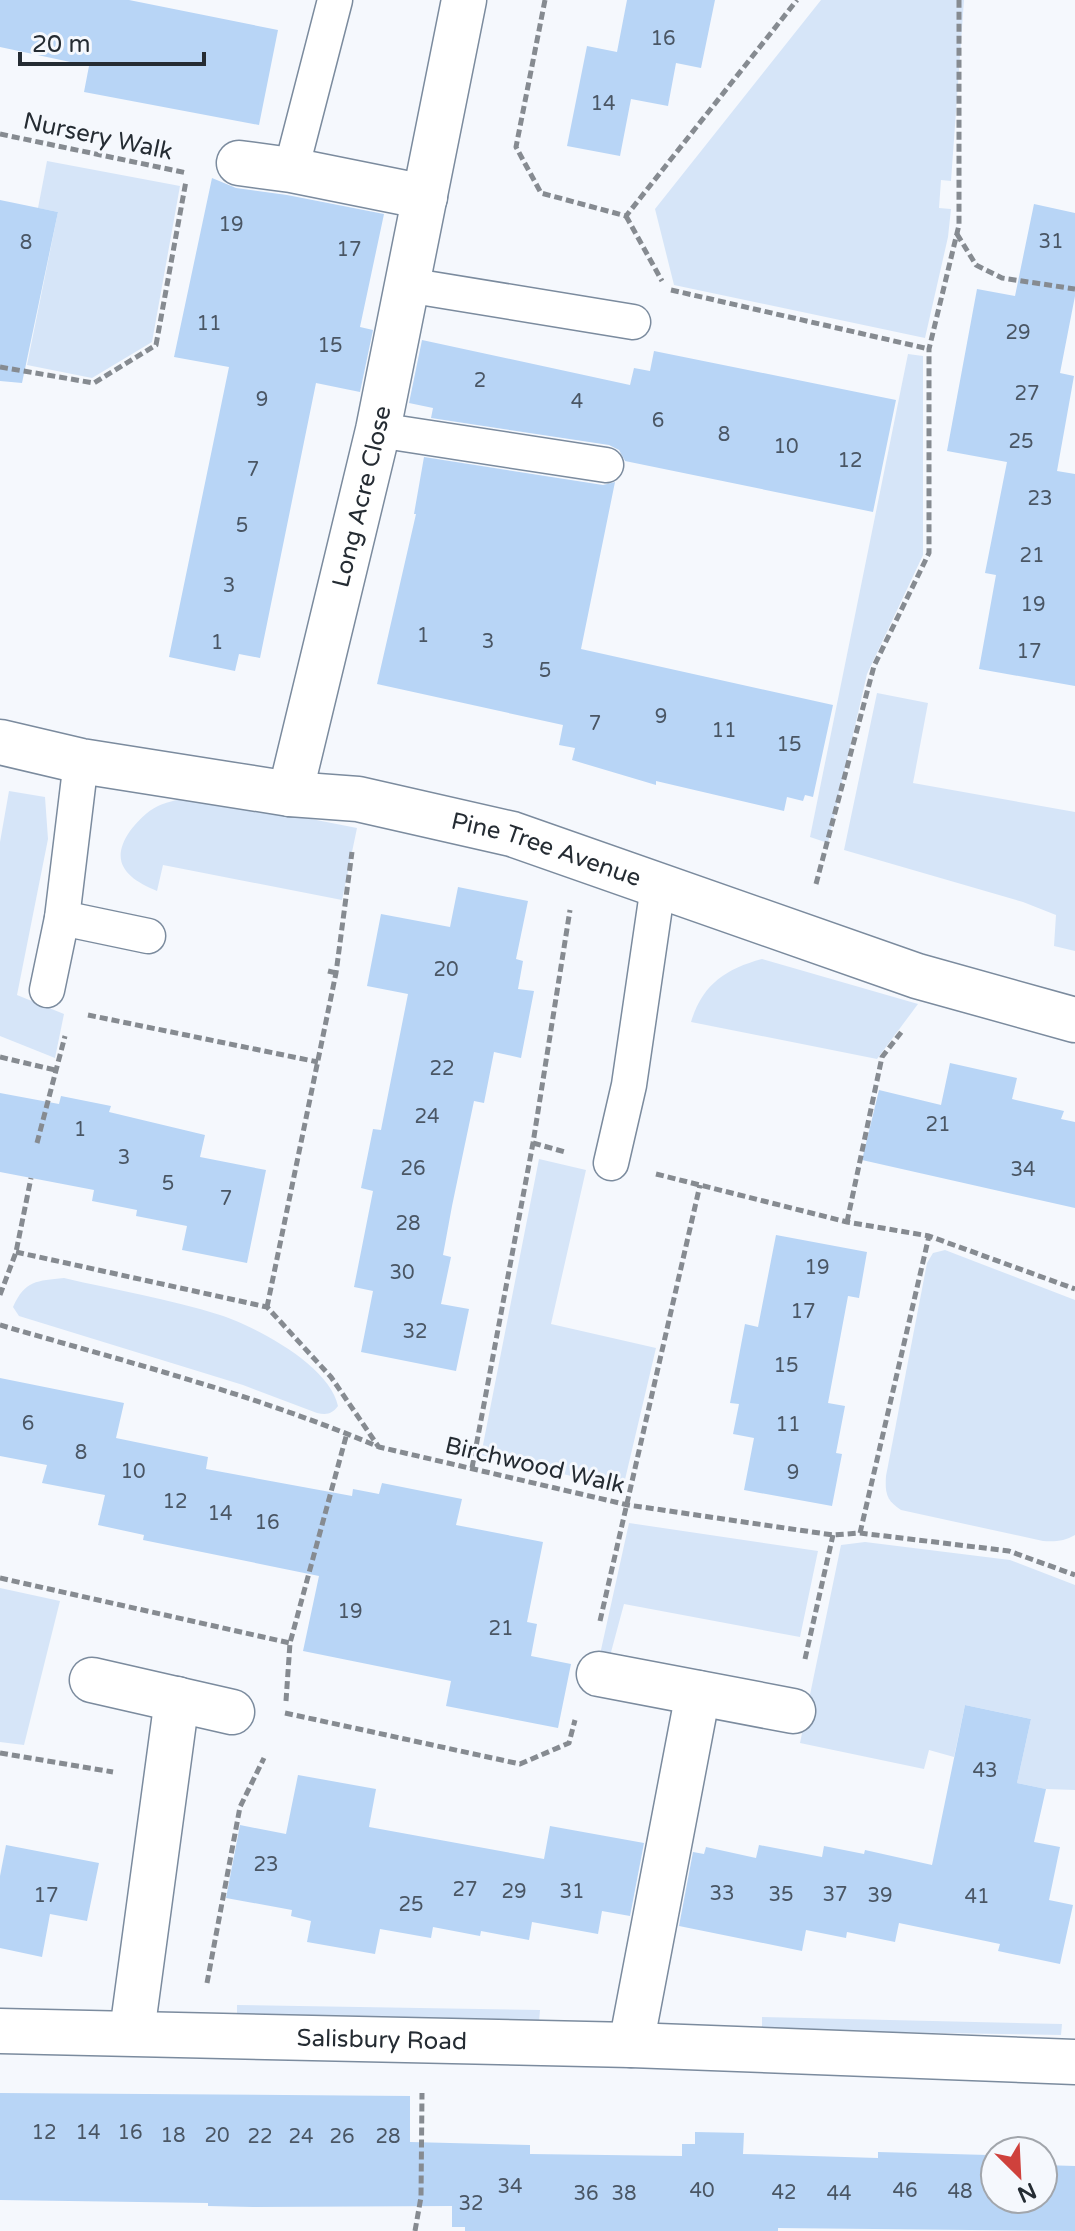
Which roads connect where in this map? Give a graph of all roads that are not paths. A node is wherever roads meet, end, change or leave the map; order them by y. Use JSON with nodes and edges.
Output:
{"nodes":[{"id":1,"x":335,"y":0,"type":"edge"},
{"id":2,"x":464,"y":0,"type":"edge"},
{"id":3,"x":239,"y":163,"type":"road end"},
{"id":4,"x":291,"y":170,"type":"junction"},
{"id":5,"x":425,"y":197,"type":"junction"},
{"id":6,"x":407,"y":285,"type":"junction"},
{"id":7,"x":633,"y":322,"type":"dead end"},
{"id":8,"x":378,"y":430,"type":"junction"},
{"id":9,"x":606,"y":465,"type":"dead end"},
{"id":10,"x":0,"y":742,"type":"edge"},
{"id":11,"x":81,"y":761,"type":"junction"},
{"id":12,"x":290,"y":794,"type":"junction"},
{"id":13,"x":658,"y":886,"type":"junction"},
{"id":14,"x":62,"y":918,"type":"junction"},
{"id":15,"x":148,"y":936,"type":"dead end"},
{"id":16,"x":47,"y":990,"type":"road end"},
{"id":17,"x":1075,"y":1020,"type":"edge"},
{"id":18,"x":611,"y":1163,"type":"road end"},
{"id":19,"x":599,"y":1674,"type":"dead end"},
{"id":20,"x":92,"y":1680,"type":"dead end"},
{"id":21,"x":698,"y":1693,"type":"junction"},
{"id":22,"x":177,"y":1699,"type":"junction"},
{"id":23,"x":793,"y":1711,"type":"road end"},
{"id":24,"x":232,"y":1712,"type":"road end"},
{"id":25,"x":0,"y":2031,"type":"edge"},
{"id":26,"x":132,"y":2032,"type":"junction"},
{"id":27,"x":631,"y":2045,"type":"junction"},
{"id":28,"x":1075,"y":2062,"type":"edge"}],
"edges":[{"from":1,"to":4,"type":"lane"},
{"from":2,"to":5,"type":"street","name":"Long Acre Close"},
{"from":3,"to":4,"type":"street"},
{"from":4,"to":5,"type":"street"},
{"from":5,"to":6,"type":"street","name":"Long Acre Close"},
{"from":6,"to":7,"type":"lane"},
{"from":6,"to":8,"type":"street","name":"Long Acre Close"},
{"from":8,"to":9,"type":"lane"},
{"from":8,"to":12,"type":"street","name":"Long Acre Close"},
{"from":10,"to":11,"type":"street","name":"Pine Tree Avenue"},
{"from":11,"to":12,"type":"street","name":"Pine Tree Avenue"},
{"from":11,"to":14,"type":"lane"},
{"from":12,"to":13,"type":"street","name":"Pine Tree Avenue"},
{"from":13,"to":17,"type":"street","name":"Pine Tree Avenue"},
{"from":13,"to":18,"type":"lane"},
{"from":14,"to":15,"type":"lane"},
{"from":14,"to":16,"type":"lane"},
{"from":19,"to":21,"type":"street"},
{"from":20,"to":22,"type":"street"},
{"from":21,"to":23,"type":"street"},
{"from":21,"to":27,"type":"street"},
{"from":22,"to":24,"type":"street"},
{"from":22,"to":26,"type":"street"},
{"from":25,"to":26,"type":"street","name":"Salisbury Road"},
{"from":26,"to":27,"type":"street","name":"Salisbury Road"},
{"from":27,"to":28,"type":"street","name":"Salisbury Road"}]}
